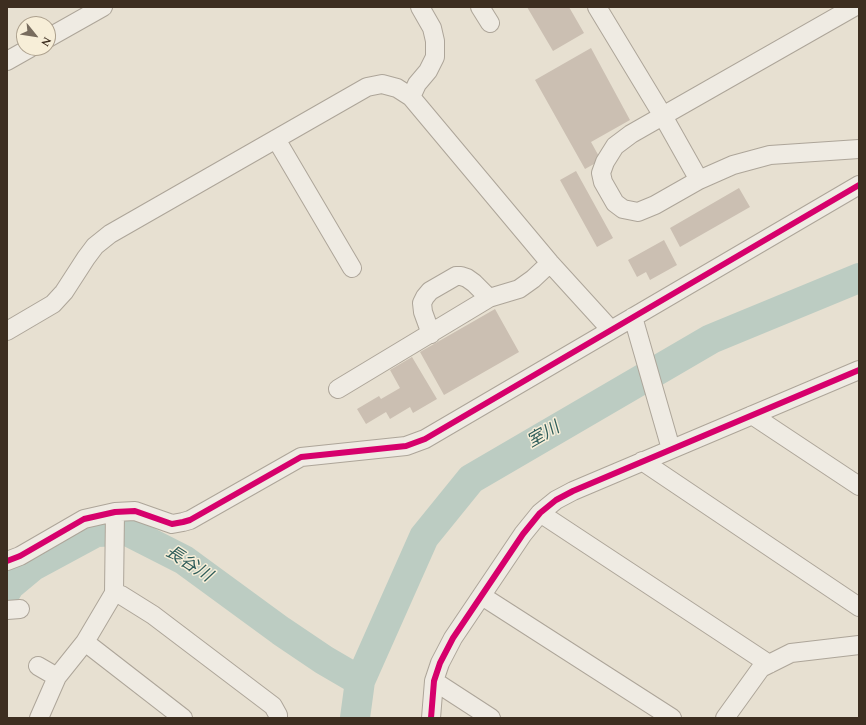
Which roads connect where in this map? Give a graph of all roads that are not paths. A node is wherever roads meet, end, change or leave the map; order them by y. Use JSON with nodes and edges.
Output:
{"nodes":[{"id":1,"x":103,"y":7,"type":"edge"},
{"id":2,"x":420,"y":7,"type":"edge"},
{"id":3,"x":480,"y":7,"type":"edge"},
{"id":4,"x":597,"y":7,"type":"edge"},
{"id":5,"x":854,"y":7,"type":"edge"},
{"id":6,"x":490,"y":23,"type":"dead end"},
{"id":7,"x":56,"y":33,"type":"edge"},
{"id":8,"x":16,"y":56,"type":"edge"},
{"id":9,"x":7,"y":61,"type":"edge"},
{"id":10,"x":411,"y":97,"type":"junction"},
{"id":11,"x":663,"y":116,"type":"junction"},
{"id":12,"x":276,"y":139,"type":"junction"},
{"id":13,"x":859,"y":149,"type":"edge"},
{"id":14,"x":699,"y":180,"type":"junction"},
{"id":15,"x":859,"y":185,"type":"edge"},
{"id":16,"x":550,"y":263,"type":"junction"},
{"id":17,"x":352,"y":268,"type":"dead end"},
{"id":18,"x":489,"y":298,"type":"junction"},
{"id":19,"x":633,"y":317,"type":"junction"},
{"id":20,"x":611,"y":330,"type":"junction"},
{"id":21,"x":7,"y":331,"type":"edge"},
{"id":22,"x":431,"y":334,"type":"junction"},
{"id":23,"x":858,"y":373,"type":"edge"},
{"id":24,"x":338,"y":389,"type":"dead end"},
{"id":25,"x":752,"y":415,"type":"junction"},
{"id":26,"x":671,"y":449,"type":"junction"},
{"id":27,"x":642,"y":461,"type":"junction"},
{"id":28,"x":859,"y":486,"type":"edge"},
{"id":29,"x":115,"y":512,"type":"junction"},
{"id":30,"x":540,"y":513,"type":"junction"},
{"id":31,"x":8,"y":562,"type":"edge"},
{"id":32,"x":114,"y":593,"type":"junction"},
{"id":33,"x":482,"y":596,"type":"junction"},
{"id":34,"x":859,"y":607,"type":"edge"},
{"id":35,"x":85,"y":642,"type":"junction"},
{"id":36,"x":859,"y":645,"type":"edge"},
{"id":37,"x":769,"y":664,"type":"junction"},
{"id":38,"x":38,"y":666,"type":"dead end"},
{"id":39,"x":57,"y":677,"type":"junction"},
{"id":40,"x":434,"y":681,"type":"junction"},
{"id":41,"x":39,"y":718,"type":"edge"},
{"id":42,"x":183,"y":718,"type":"edge"},
{"id":43,"x":278,"y":718,"type":"edge"},
{"id":44,"x":431,"y":718,"type":"edge"},
{"id":45,"x":491,"y":718,"type":"edge"},
{"id":46,"x":672,"y":718,"type":"edge"},
{"id":47,"x":725,"y":718,"type":"edge"}],
"edges":[{"from":1,"to":7,"type":"street"},
{"from":2,"to":10,"type":"street"},
{"from":3,"to":6,"type":"street"},
{"from":4,"to":11,"type":"street"},
{"from":5,"to":11,"type":"street"},
{"from":8,"to":9,"type":"street"},
{"from":10,"to":12,"type":"street"},
{"from":10,"to":16,"type":"street"},
{"from":11,"to":14,"type":"street"},
{"from":11,"to":14,"type":"street"},
{"from":12,"to":17,"type":"street"},
{"from":12,"to":21,"type":"street"},
{"from":13,"to":14,"type":"street"},
{"from":15,"to":19,"type":"street"},
{"from":16,"to":18,"type":"street"},
{"from":16,"to":20,"type":"street"},
{"from":18,"to":22,"type":"street"},
{"from":18,"to":22,"type":"street"},
{"from":19,"to":20,"type":"street"},
{"from":19,"to":26,"type":"street"},
{"from":20,"to":29,"type":"street"},
{"from":22,"to":24,"type":"street"},
{"from":23,"to":25,"type":"street"},
{"from":25,"to":26,"type":"street"},
{"from":25,"to":28,"type":"street"},
{"from":26,"to":27,"type":"street"},
{"from":27,"to":30,"type":"street"},
{"from":27,"to":34,"type":"street"},
{"from":29,"to":31,"type":"street"},
{"from":29,"to":32,"type":"street"},
{"from":30,"to":33,"type":"street"},
{"from":30,"to":37,"type":"street"},
{"from":32,"to":35,"type":"street"},
{"from":32,"to":43,"type":"street"},
{"from":33,"to":40,"type":"street"},
{"from":33,"to":46,"type":"street"},
{"from":35,"to":39,"type":"street"},
{"from":35,"to":42,"type":"street"},
{"from":36,"to":37,"type":"street"},
{"from":37,"to":47,"type":"street"},
{"from":38,"to":39,"type":"street"},
{"from":39,"to":41,"type":"street"},
{"from":40,"to":44,"type":"street"},
{"from":40,"to":45,"type":"street"}]}
